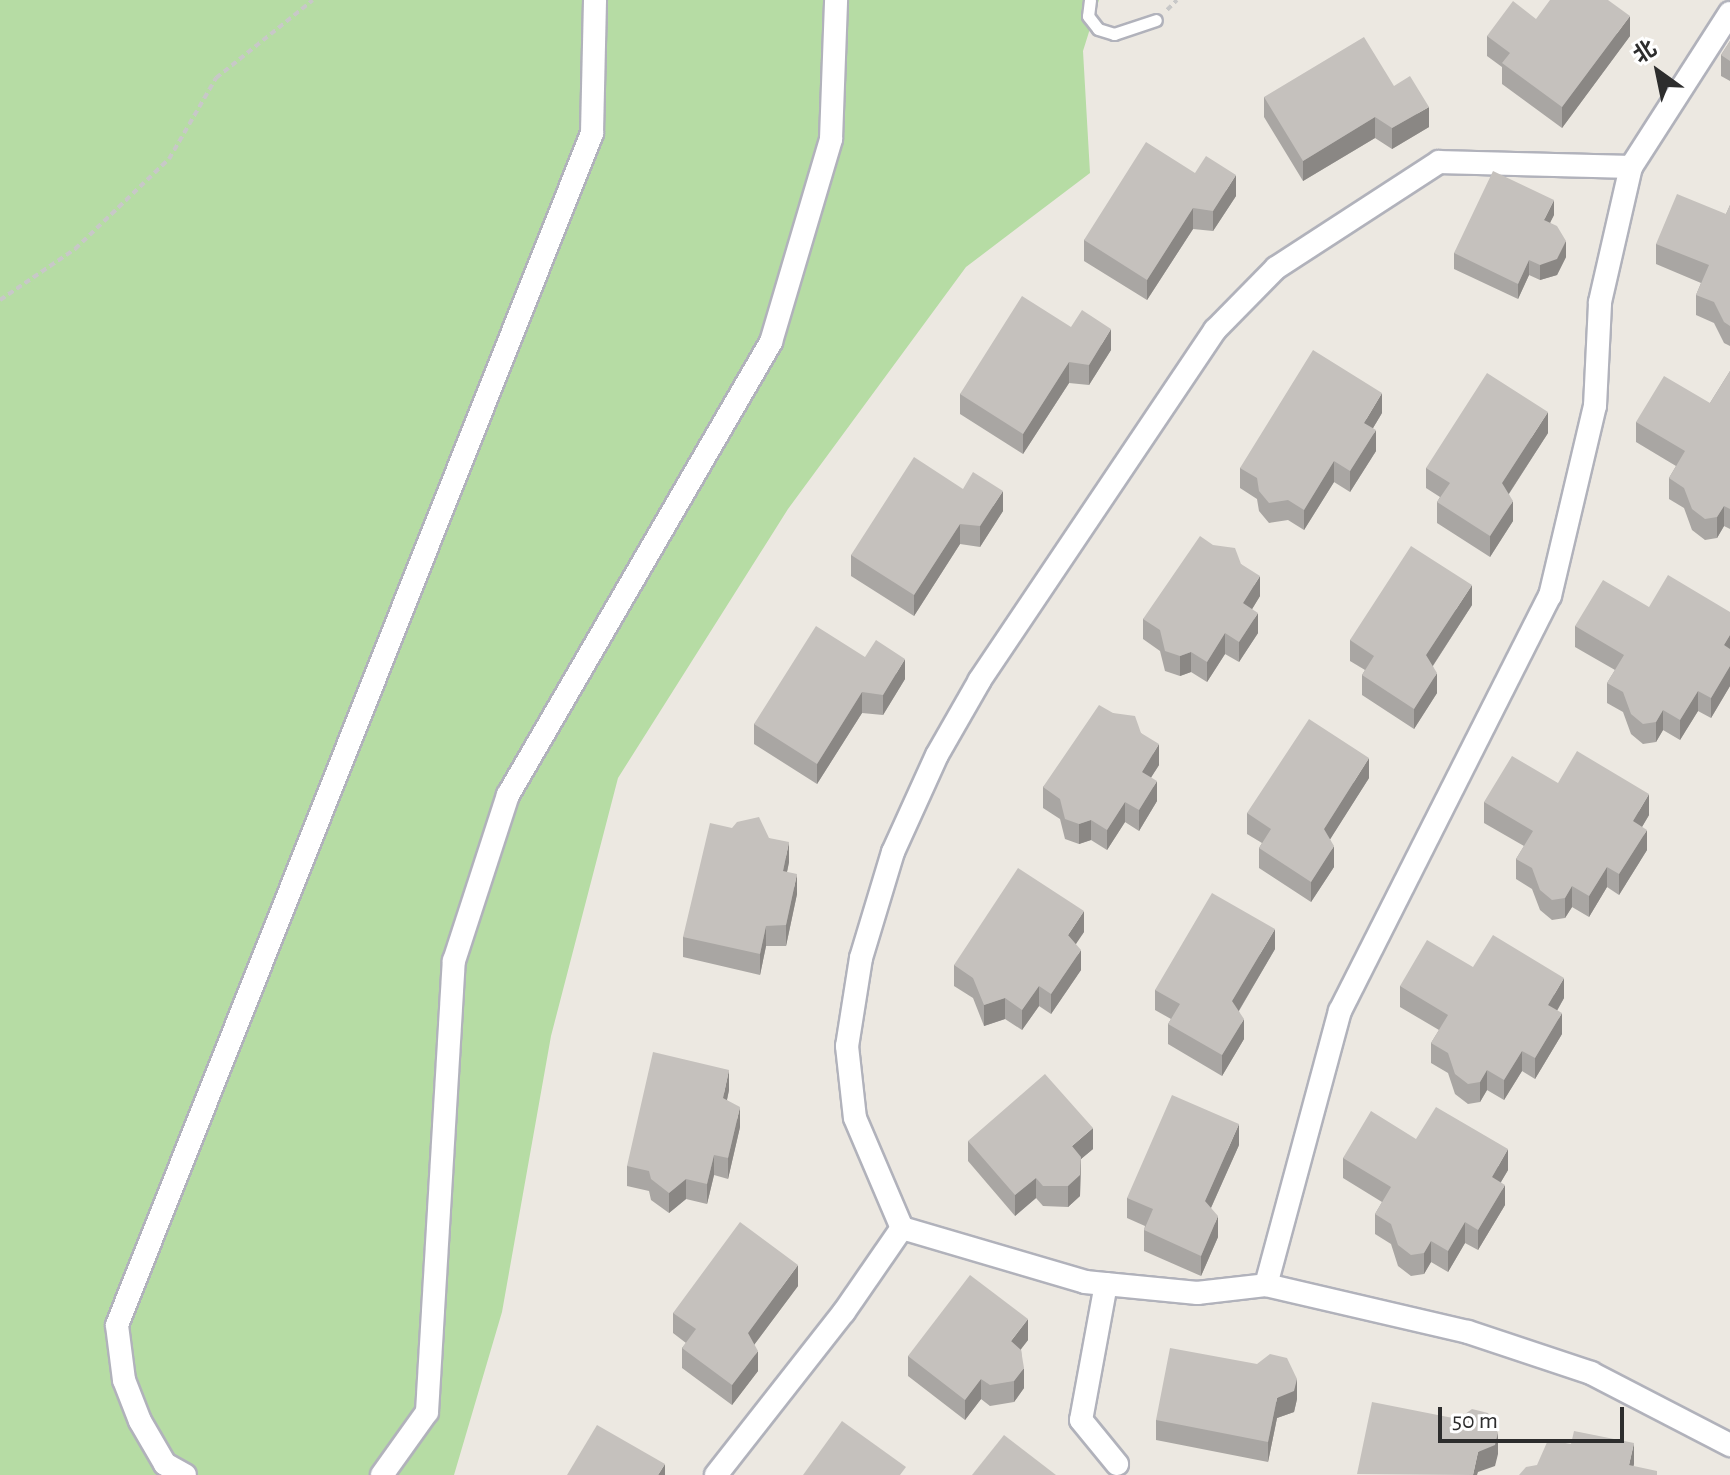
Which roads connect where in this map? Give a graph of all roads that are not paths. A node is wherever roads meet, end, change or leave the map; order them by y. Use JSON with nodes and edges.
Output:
{"nodes":[{"id":1,"x":595,"y":0,"type":"edge"},
{"id":2,"x":836,"y":0,"type":"edge"},
{"id":3,"x":1090,"y":0,"type":"edge"},
{"id":4,"x":1730,"y":13,"type":"edge"},
{"id":5,"x":1156,"y":20,"type":"dead end"},
{"id":6,"x":1631,"y":167,"type":"junction"},
{"id":7,"x":902,"y":1228,"type":"junction"},
{"id":8,"x":1106,"y":1284,"type":"junction"},
{"id":9,"x":1266,"y":1285,"type":"junction"},
{"id":10,"x":1730,"y":1445,"type":"edge"},
{"id":11,"x":1117,"y":1464,"type":"dead end"},
{"id":12,"x":185,"y":1475,"type":"edge"},
{"id":13,"x":382,"y":1475,"type":"edge"},
{"id":14,"x":716,"y":1475,"type":"edge"}],
"edges":[{"from":1,"to":12,"type":"street"},
{"from":2,"to":13,"type":"street"},
{"from":3,"to":5,"type":"lane"},
{"from":4,"to":6,"type":"street"},
{"from":6,"to":7,"type":"street"},
{"from":6,"to":9,"type":"street"},
{"from":7,"to":8,"type":"street"},
{"from":7,"to":14,"type":"street"},
{"from":8,"to":9,"type":"street"},
{"from":8,"to":11,"type":"street"},
{"from":9,"to":10,"type":"street"}]}
